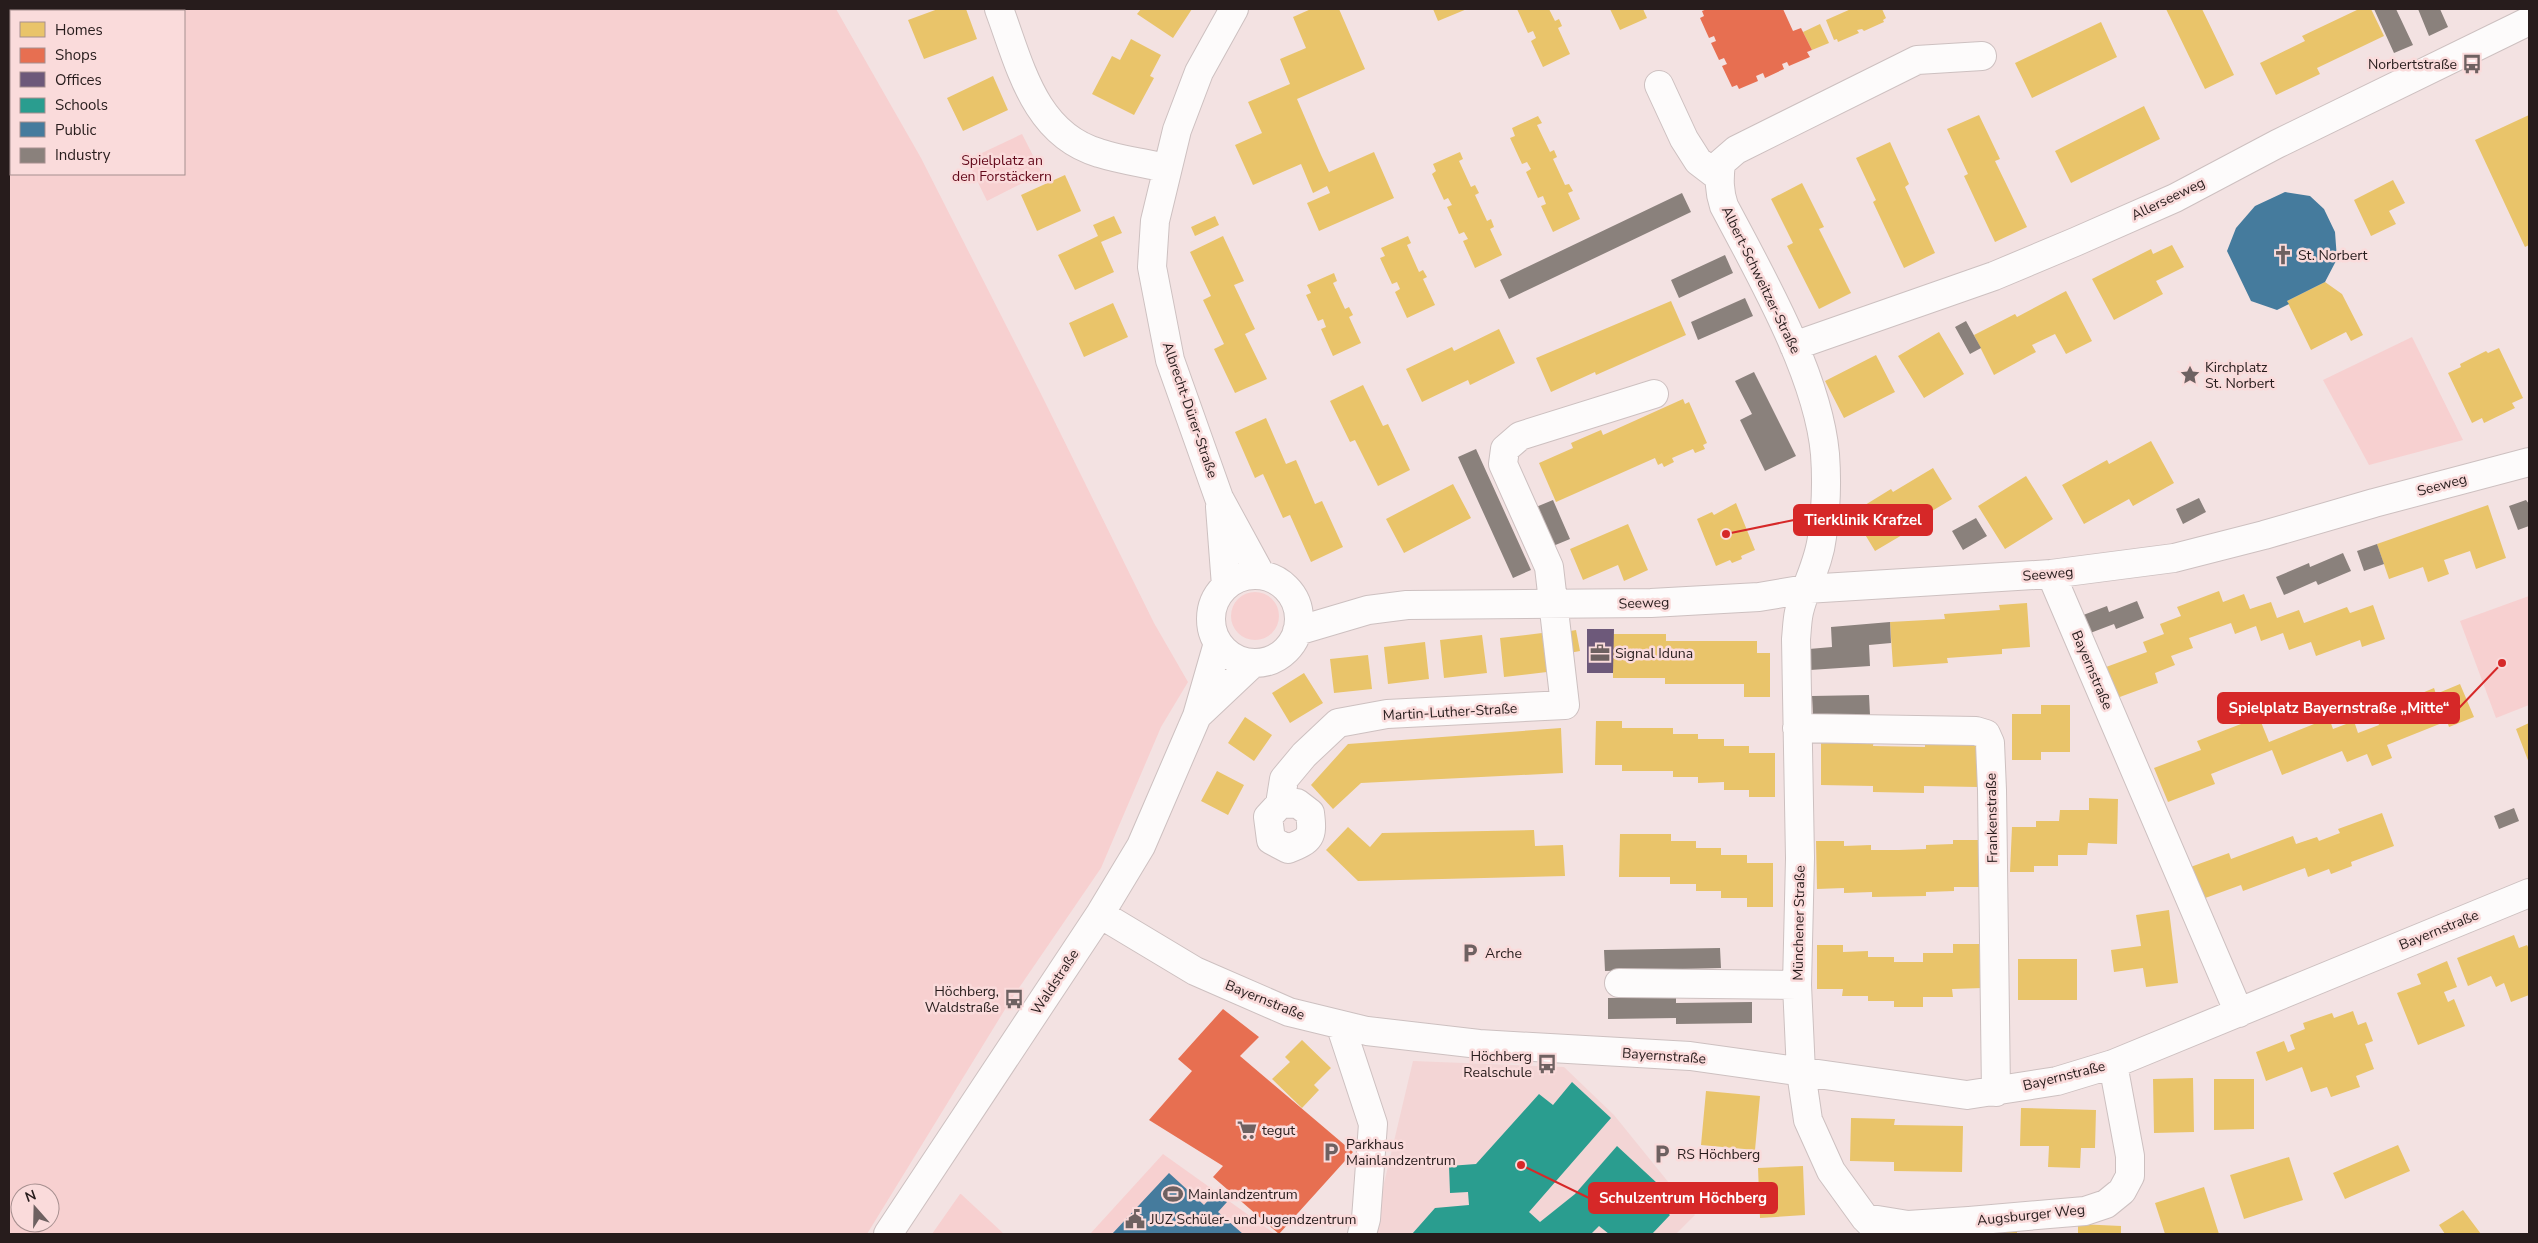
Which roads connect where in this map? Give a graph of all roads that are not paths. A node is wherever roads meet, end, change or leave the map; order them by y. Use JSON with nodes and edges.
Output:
{"nodes":[{"id":1,"x":1000,"y":9,"type":"edge"},
{"id":2,"x":1234,"y":9,"type":"edge"},
{"id":3,"x":2529,"y":22,"type":"edge"},
{"id":4,"x":1982,"y":56,"type":"dead end"},
{"id":5,"x":1659,"y":85,"type":"dead end"},
{"id":6,"x":1166,"y":168,"type":"junction"},
{"id":7,"x":1719,"y":177,"type":"junction"},
{"id":8,"x":1794,"y":346,"type":"junction"},
{"id":9,"x":1654,"y":394,"type":"dead end"},
{"id":10,"x":2529,"y":462,"type":"edge"},
{"id":11,"x":1219,"y":498,"type":"junction"},
{"id":12,"x":2051,"y":574,"type":"junction"},
{"id":13,"x":1261,"y":575,"type":"junction"},
{"id":14,"x":1226,"y":586,"type":"junction"},
{"id":15,"x":1806,"y":589,"type":"junction"},
{"id":16,"x":1295,"y":601,"type":"junction"},
{"id":17,"x":1554,"y":605,"type":"junction"},
{"id":18,"x":1368,"y":610,"type":"junction"},
{"id":19,"x":1297,"y":631,"type":"junction"},
{"id":20,"x":1218,"y":643,"type":"junction"},
{"id":21,"x":1253,"y":662,"type":"junction"},
{"id":22,"x":1197,"y":716,"type":"junction"},
{"id":23,"x":1797,"y":728,"type":"junction"},
{"id":24,"x":1280,"y":804,"type":"dead end"},
{"id":25,"x":2529,"y":892,"type":"edge"},
{"id":26,"x":1100,"y":914,"type":"junction"},
{"id":27,"x":1618,"y":983,"type":"dead end"},
{"id":28,"x":1797,"y":985,"type":"junction"},
{"id":29,"x":2239,"y":1013,"type":"junction"},
{"id":30,"x":1341,"y":1027,"type":"junction"},
{"id":31,"x":2113,"y":1064,"type":"junction"},
{"id":32,"x":1801,"y":1072,"type":"junction"},
{"id":33,"x":1996,"y":1092,"type":"junction"},
{"id":34,"x":1873,"y":1226,"type":"edge"},
{"id":35,"x":888,"y":1234,"type":"edge"},
{"id":36,"x":1362,"y":1234,"type":"edge"}],
"edges":[{"from":1,"to":6,"type":"street"},
{"from":2,"to":6,"type":"street","name":"Albrecht-Dürer-Straße"},
{"from":3,"to":8,"type":"street","name":"Allerseeweg"},
{"from":4,"to":7,"type":"street"},
{"from":5,"to":7,"type":"street"},
{"from":6,"to":11,"type":"street","name":"Albrecht-Dürer-Straße"},
{"from":7,"to":8,"type":"street","name":"Albert-Schweitzer-Straße"},
{"from":8,"to":15,"type":"street","name":"Albert-Schweitzer-Straße"},
{"from":9,"to":17,"type":"street"},
{"from":10,"to":12,"type":"street","name":"Seeweg"},
{"from":11,"to":13,"type":"street","name":"Albrecht-Dürer-Straße"},
{"from":11,"to":14,"type":"street","name":"Albrecht-Dürer-Straße"},
{"from":12,"to":15,"type":"street","name":"Seeweg"},
{"from":12,"to":29,"type":"street","name":"Bayernstraße"},
{"from":13,"to":14,"type":"street"},
{"from":13,"to":16,"type":"street"},
{"from":14,"to":20,"type":"street"},
{"from":15,"to":17,"type":"street","name":"Seeweg"},
{"from":15,"to":23,"type":"street","name":"Münchener Straße"},
{"from":16,"to":18,"type":"street","name":"Seeweg"},
{"from":16,"to":19,"type":"street"},
{"from":17,"to":18,"type":"street","name":"Seeweg"},
{"from":17,"to":24,"type":"street","name":"Martin-Luther-Straße"},
{"from":18,"to":19,"type":"street","name":"Seeweg"},
{"from":19,"to":21,"type":"street"},
{"from":20,"to":21,"type":"street"},
{"from":20,"to":22,"type":"street","name":"Waldstraße"},
{"from":21,"to":22,"type":"street","name":"Waldstraße"},
{"from":22,"to":26,"type":"street","name":"Waldstraße"},
{"from":23,"to":28,"type":"street","name":"Münchener Straße"},
{"from":23,"to":33,"type":"street","name":"Frankenstraße"},
{"from":25,"to":29,"type":"street","name":"Bayernstraße"},
{"from":26,"to":30,"type":"street","name":"Bayernstraße"},
{"from":26,"to":35,"type":"street","name":"Waldstraße"},
{"from":27,"to":28,"type":"street"},
{"from":28,"to":32,"type":"street","name":"Münchener Straße"},
{"from":29,"to":31,"type":"street","name":"Bayernstraße"},
{"from":30,"to":32,"type":"street","name":"Bayernstraße"},
{"from":30,"to":36,"type":"street"},
{"from":31,"to":33,"type":"street","name":"Bayernstraße"},
{"from":31,"to":34,"type":"street","name":"Augsburger Weg"},
{"from":32,"to":33,"type":"street","name":"Bayernstraße"},
{"from":32,"to":34,"type":"street","name":"Münchener Straße"}]}
